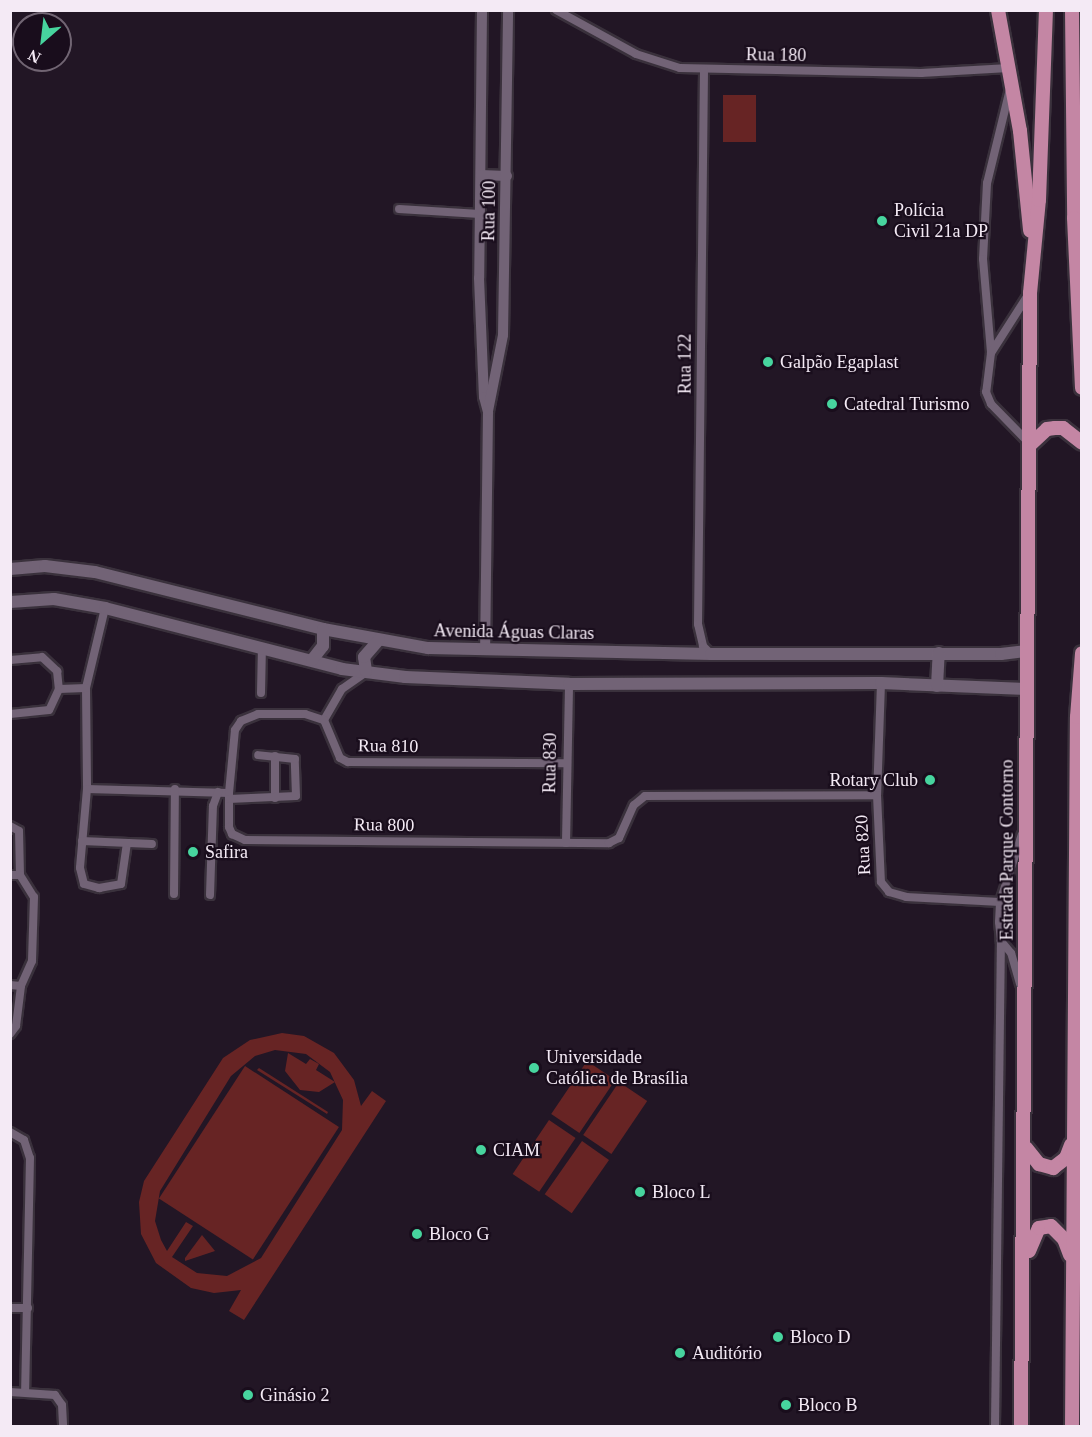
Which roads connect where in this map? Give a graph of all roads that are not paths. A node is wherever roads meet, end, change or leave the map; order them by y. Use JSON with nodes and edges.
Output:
{"nodes":[{"id":1,"x":482,"y":10,"type":"edge"},
{"id":2,"x":556,"y":10,"type":"edge"},
{"id":3,"x":998,"y":10,"type":"edge"},
{"id":4,"x":1046,"y":10,"type":"edge"},
{"id":5,"x":1072,"y":10,"type":"edge"},
{"id":6,"x":511,"y":11,"type":"edge"},
{"id":7,"x":1009,"y":68,"type":"junction"},
{"id":8,"x":704,"y":70,"type":"junction"},
{"id":9,"x":1013,"y":83,"type":"junction"},
{"id":10,"x":481,"y":175,"type":"junction"},
{"id":11,"x":507,"y":176,"type":"junction"},
{"id":12,"x":399,"y":209,"type":"dead end"},
{"id":13,"x":480,"y":214,"type":"junction"},
{"id":14,"x":1035,"y":274,"type":"junction"},
{"id":15,"x":1030,"y":293,"type":"junction"},
{"id":16,"x":991,"y":353,"type":"junction"},
{"id":17,"x":1082,"y":388,"type":"edge"},
{"id":18,"x":488,"y":411,"type":"junction"},
{"id":19,"x":1082,"y":443,"type":"edge"},
{"id":20,"x":1031,"y":444,"type":"junction"},
{"id":21,"x":10,"y":569,"type":"edge"},
{"id":22,"x":10,"y":602,"type":"edge"},
{"id":23,"x":105,"y":608,"type":"junction"},
{"id":24,"x":322,"y":629,"type":"junction"},
{"id":25,"x":379,"y":640,"type":"junction"},
{"id":26,"x":262,"y":647,"type":"junction"},
{"id":27,"x":485,"y":649,"type":"junction"},
{"id":28,"x":1027,"y":651,"type":"junction"},
{"id":29,"x":1082,"y":652,"type":"edge"},
{"id":30,"x":939,"y":653,"type":"junction"},
{"id":31,"x":711,"y":654,"type":"junction"},
{"id":32,"x":10,"y":660,"type":"edge"},
{"id":33,"x":312,"y":660,"type":"junction"},
{"id":34,"x":1081,"y":668,"type":"edge"},
{"id":35,"x":366,"y":671,"type":"junction"},
{"id":36,"x":881,"y":683,"type":"junction"},
{"id":37,"x":569,"y":684,"type":"junction"},
{"id":38,"x":937,"y":686,"type":"junction"},
{"id":39,"x":86,"y":688,"type":"junction"},
{"id":40,"x":59,"y":689,"type":"junction"},
{"id":41,"x":1026,"y":689,"type":"junction"},
{"id":42,"x":261,"y":693,"type":"dead end"},
{"id":43,"x":10,"y":714,"type":"edge"},
{"id":44,"x":324,"y":720,"type":"junction"},
{"id":45,"x":258,"y":755,"type":"dead end"},
{"id":46,"x":275,"y":756,"type":"junction"},
{"id":47,"x":565,"y":763,"type":"junction"},
{"id":48,"x":87,"y":789,"type":"junction"},
{"id":49,"x":176,"y":789,"type":"junction"},
{"id":50,"x":218,"y":792,"type":"junction"},
{"id":51,"x":877,"y":795,"type":"junction"},
{"id":52,"x":229,"y":796,"type":"junction"},
{"id":53,"x":275,"y":798,"type":"junction"},
{"id":54,"x":1026,"y":822,"type":"junction"},
{"id":55,"x":10,"y":826,"type":"edge"},
{"id":56,"x":82,"y":841,"type":"junction"},
{"id":57,"x":127,"y":843,"type":"junction"},
{"id":58,"x":566,"y":843,"type":"junction"},
{"id":59,"x":152,"y":844,"type":"dead end"},
{"id":60,"x":10,"y":875,"type":"edge"},
{"id":61,"x":20,"y":875,"type":"junction"},
{"id":62,"x":174,"y":894,"type":"dead end"},
{"id":63,"x":210,"y":895,"type":"dead end"},
{"id":64,"x":1000,"y":902,"type":"junction"},
{"id":65,"x":1001,"y":940,"type":"junction"},
{"id":66,"x":1079,"y":972,"type":"edge"},
{"id":67,"x":10,"y":985,"type":"edge"},
{"id":68,"x":21,"y":986,"type":"junction"},
{"id":69,"x":1024,"y":1004,"type":"junction"},
{"id":70,"x":1079,"y":1009,"type":"edge"},
{"id":71,"x":10,"y":1034,"type":"edge"},
{"id":72,"x":10,"y":1132,"type":"edge"},
{"id":73,"x":1074,"y":1138,"type":"junction"},
{"id":74,"x":1026,"y":1148,"type":"junction"},
{"id":75,"x":1073,"y":1265,"type":"junction"},
{"id":76,"x":1024,"y":1266,"type":"junction"},
{"id":77,"x":10,"y":1308,"type":"edge"},
{"id":78,"x":28,"y":1308,"type":"junction"},
{"id":79,"x":25,"y":1391,"type":"junction"},
{"id":80,"x":10,"y":1392,"type":"edge"},
{"id":81,"x":63,"y":1426,"type":"edge"},
{"id":82,"x":995,"y":1426,"type":"edge"},
{"id":83,"x":1021,"y":1426,"type":"edge"},
{"id":84,"x":1072,"y":1426,"type":"edge"}],
"edges":[{"from":1,"to":10,"type":"street","name":"Rua 100"},
{"from":2,"to":8,"type":"street","name":"Rua 180"},
{"from":3,"to":7,"type":"highway"},
{"from":4,"to":14,"type":"highway"},
{"from":5,"to":17,"type":"highway"},
{"from":6,"to":11,"type":"street","name":"Rua 100"},
{"from":7,"to":8,"type":"street","name":"Rua 180"},
{"from":7,"to":9,"type":"highway"},
{"from":8,"to":31,"type":"street","name":"Rua 122"},
{"from":9,"to":14,"type":"highway"},
{"from":9,"to":16,"type":"street"},
{"from":10,"to":11,"type":"street"},
{"from":10,"to":13,"type":"street","name":"Rua 100"},
{"from":11,"to":18,"type":"street","name":"Rua 100"},
{"from":12,"to":13,"type":"street"},
{"from":13,"to":18,"type":"street","name":"Rua 100"},
{"from":14,"to":15,"type":"highway","name":"Estrada Parque Contorno"},
{"from":15,"to":16,"type":"street"},
{"from":15,"to":20,"type":"highway","name":"Estrada Parque Contorno"},
{"from":16,"to":20,"type":"street"},
{"from":18,"to":27,"type":"street","name":"Rua 100"},
{"from":19,"to":20,"type":"highway"},
{"from":20,"to":28,"type":"highway","name":"Estrada Parque Contorno"},
{"from":21,"to":24,"type":"main road","name":"Avenida Águas Claras"},
{"from":22,"to":23,"type":"main road"},
{"from":23,"to":26,"type":"main road"},
{"from":23,"to":39,"type":"street"},
{"from":24,"to":25,"type":"main road","name":"Avenida Águas Claras"},
{"from":24,"to":33,"type":"main road"},
{"from":25,"to":27,"type":"main road","name":"Avenida Águas Claras"},
{"from":25,"to":35,"type":"main road"},
{"from":26,"to":33,"type":"main road"},
{"from":26,"to":42,"type":"street"},
{"from":27,"to":31,"type":"main road","name":"Avenida Águas Claras"},
{"from":28,"to":30,"type":"main road","name":"Avenida Águas Claras"},
{"from":28,"to":41,"type":"highway","name":"Estrada Parque Contorno"},
{"from":29,"to":34,"type":"highway"},
{"from":30,"to":31,"type":"main road","name":"Avenida Águas Claras"},
{"from":30,"to":38,"type":"main road"},
{"from":32,"to":40,"type":"street"},
{"from":33,"to":35,"type":"main road"},
{"from":34,"to":66,"type":"highway"},
{"from":35,"to":37,"type":"main road"},
{"from":35,"to":44,"type":"street"},
{"from":36,"to":37,"type":"main road"},
{"from":36,"to":38,"type":"main road"},
{"from":36,"to":51,"type":"street","name":"Rua 820"},
{"from":37,"to":47,"type":"street","name":"Rua 830"},
{"from":38,"to":41,"type":"main road"},
{"from":39,"to":40,"type":"street"},
{"from":39,"to":48,"type":"street"},
{"from":40,"to":43,"type":"street"},
{"from":41,"to":54,"type":"highway","name":"Estrada Parque Contorno"},
{"from":44,"to":47,"type":"street","name":"Rua 810"},
{"from":44,"to":52,"type":"street"},
{"from":45,"to":46,"type":"street"},
{"from":46,"to":53,"type":"street"},
{"from":46,"to":53,"type":"street"},
{"from":47,"to":58,"type":"street","name":"Rua 830"},
{"from":48,"to":49,"type":"street"},
{"from":48,"to":56,"type":"street"},
{"from":49,"to":50,"type":"street"},
{"from":49,"to":62,"type":"street"},
{"from":50,"to":52,"type":"street"},
{"from":50,"to":63,"type":"street"},
{"from":51,"to":58,"type":"street","name":"Rua 800"},
{"from":51,"to":64,"type":"street","name":"Rua 820"},
{"from":52,"to":53,"type":"street"},
{"from":52,"to":58,"type":"street","name":"Rua 800"},
{"from":54,"to":64,"type":"street"},
{"from":54,"to":69,"type":"highway","name":"Estrada Parque Contorno"},
{"from":55,"to":61,"type":"street"},
{"from":56,"to":57,"type":"street"},
{"from":56,"to":57,"type":"street"},
{"from":57,"to":59,"type":"street"},
{"from":60,"to":61,"type":"street"},
{"from":61,"to":68,"type":"street"},
{"from":64,"to":65,"type":"street"},
{"from":65,"to":69,"type":"street"},
{"from":65,"to":82,"type":"street"},
{"from":66,"to":70,"type":"highway"},
{"from":67,"to":68,"type":"street"},
{"from":68,"to":71,"type":"street"},
{"from":69,"to":74,"type":"highway","name":"Estrada Parque Contorno"},
{"from":70,"to":73,"type":"highway"},
{"from":72,"to":78,"type":"street"},
{"from":73,"to":74,"type":"highway"},
{"from":73,"to":75,"type":"highway"},
{"from":74,"to":76,"type":"highway","name":"Estrada Parque Contorno"},
{"from":75,"to":76,"type":"highway"},
{"from":75,"to":84,"type":"highway"},
{"from":76,"to":83,"type":"highway","name":"Estrada Parque Contorno"},
{"from":77,"to":78,"type":"street"},
{"from":78,"to":79,"type":"street"},
{"from":79,"to":80,"type":"street"},
{"from":79,"to":81,"type":"street"}]}
